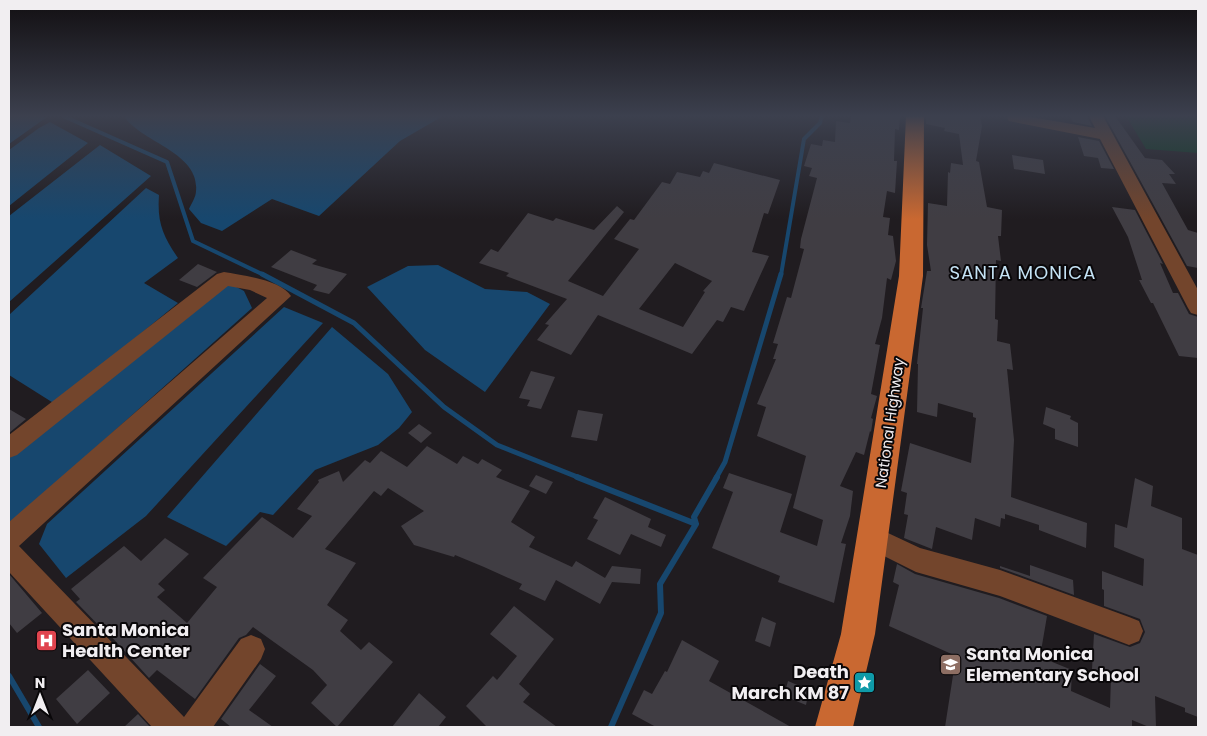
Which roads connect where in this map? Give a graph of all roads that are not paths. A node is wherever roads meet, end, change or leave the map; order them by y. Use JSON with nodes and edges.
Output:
{"nodes":[{"id":1,"x":914,"y":150,"type":"edge"},
{"id":2,"x":1114,"y":150,"type":"edge"},
{"id":3,"x":1198,"y":308,"type":"edge"},
{"id":4,"x":9,"y":448,"type":"edge"},
{"id":5,"x":9,"y":538,"type":"edge"},
{"id":6,"x":873,"y":538,"type":"junction"},
{"id":7,"x":9,"y":554,"type":"edge"},
{"id":8,"x":1128,"y":631,"type":"dead end"},
{"id":9,"x":251,"y":649,"type":"dead end"},
{"id":10,"x":173,"y":727,"type":"edge"},
{"id":11,"x":195,"y":727,"type":"edge"},
{"id":12,"x":834,"y":727,"type":"edge"}],
"edges":[{"from":1,"to":6,"type":"main road","name":"National Highway"},
{"from":2,"to":3,"type":"street"},
{"from":4,"to":5,"type":"street"},
{"from":6,"to":8,"type":"street"},
{"from":6,"to":12,"type":"main road","name":"National Highway"},
{"from":7,"to":10,"type":"street"},
{"from":9,"to":11,"type":"street"}]}
